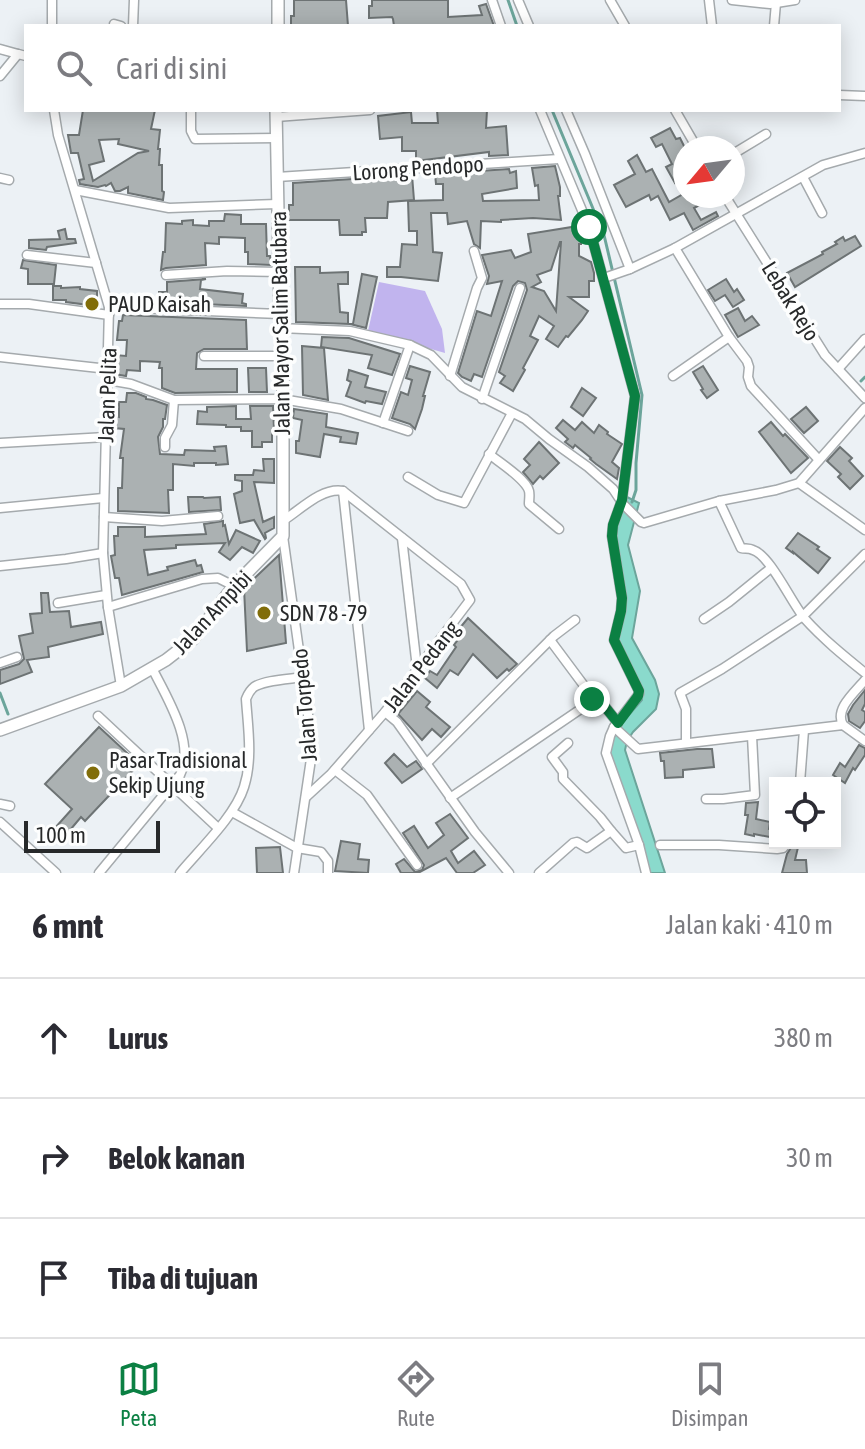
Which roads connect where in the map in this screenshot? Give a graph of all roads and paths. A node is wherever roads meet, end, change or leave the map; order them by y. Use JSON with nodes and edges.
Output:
{"nodes":[{"id":1,"x":51,"y":0,"type":"edge"},
{"id":2,"x":134,"y":0,"type":"edge"},
{"id":3,"x":278,"y":0,"type":"edge"},
{"id":4,"x":492,"y":0,"type":"edge"},
{"id":5,"x":518,"y":0,"type":"edge"},
{"id":6,"x":610,"y":0,"type":"edge"},
{"id":7,"x":709,"y":0,"type":"edge"},
{"id":8,"x":732,"y":0,"type":"edge"},
{"id":9,"x":795,"y":0,"type":"edge"},
{"id":10,"x":776,"y":3,"type":"junction"},
{"id":11,"x":52,"y":24,"type":"edge"},
{"id":12,"x":133,"y":24,"type":"edge"},
{"id":13,"x":278,"y":24,"type":"edge"},
{"id":14,"x":500,"y":24,"type":"edge"},
{"id":15,"x":528,"y":24,"type":"edge"},
{"id":16,"x":624,"y":24,"type":"edge"},
{"id":17,"x":712,"y":24,"type":"edge"},
{"id":18,"x":774,"y":24,"type":"edge"},
{"id":19,"x":0,"y":49,"type":"edge"},
{"id":20,"x":22,"y":55,"type":"edge"},
{"id":21,"x":0,"y":76,"type":"edge"},
{"id":22,"x":841,"y":95,"type":"edge"},
{"id":23,"x":865,"y":96,"type":"edge"},
{"id":24,"x":54,"y":112,"type":"edge"},
{"id":25,"x":191,"y":112,"type":"edge"},
{"id":26,"x":307,"y":112,"type":"edge"},
{"id":27,"x":541,"y":112,"type":"edge"},
{"id":28,"x":567,"y":112,"type":"edge"},
{"id":29,"x":676,"y":112,"type":"edge"},
{"id":30,"x":276,"y":113,"type":"edge"},
{"id":31,"x":766,"y":134,"type":"dead end"},
{"id":32,"x":690,"y":136,"type":"edge"},
{"id":33,"x":277,"y":138,"type":"junction"},
{"id":34,"x":745,"y":147,"type":"edge"},
{"id":35,"x":865,"y":153,"type":"edge"},
{"id":36,"x":559,"y":159,"type":"junction"},
{"id":37,"x":277,"y":177,"type":"junction"},
{"id":38,"x":803,"y":177,"type":"junction"},
{"id":39,"x":75,"y":190,"type":"junction"},
{"id":40,"x":277,"y":204,"type":"junction"},
{"id":41,"x":732,"y":208,"type":"edge"},
{"id":42,"x":822,"y":213,"type":"dead end"},
{"id":43,"x":736,"y":214,"type":"junction"},
{"id":44,"x":675,"y":248,"type":"junction"},
{"id":45,"x":474,"y":251,"type":"dead end"},
{"id":46,"x":27,"y":255,"type":"dead end"},
{"id":47,"x":96,"y":263,"type":"junction"},
{"id":48,"x":627,"y":271,"type":"junction"},
{"id":49,"x":280,"y":272,"type":"junction"},
{"id":50,"x":166,"y":275,"type":"dead end"},
{"id":51,"x":605,"y":278,"type":"junction"},
{"id":52,"x":520,"y":288,"type":"dead end"},
{"id":53,"x":0,"y":304,"type":"edge"},
{"id":54,"x":109,"y":311,"type":"junction"},
{"id":55,"x":280,"y":314,"type":"junction"},
{"id":56,"x":280,"y":328,"type":"junction"},
{"id":57,"x":729,"y":337,"type":"junction"},
{"id":58,"x":865,"y":339,"type":"edge"},
{"id":59,"x":410,"y":345,"type":"junction"},
{"id":60,"x":204,"y":356,"type":"dead end"},
{"id":61,"x":283,"y":356,"type":"junction"},
{"id":62,"x":0,"y":357,"type":"edge"},
{"id":63,"x":108,"y":369,"type":"junction"},
{"id":64,"x":838,"y":369,"type":"junction"},
{"id":65,"x":450,"y":376,"type":"junction"},
{"id":66,"x":673,"y":376,"type":"dead end"},
{"id":67,"x":108,"y":380,"type":"junction"},
{"id":68,"x":865,"y":398,"type":"edge"},
{"id":69,"x":282,"y":399,"type":"junction"},
{"id":70,"x":482,"y":399,"type":"junction"},
{"id":71,"x":174,"y":400,"type":"junction"},
{"id":72,"x":865,"y":408,"type":"edge"},
{"id":73,"x":512,"y":413,"type":"junction"},
{"id":74,"x":383,"y":423,"type":"junction"},
{"id":75,"x":408,"y":431,"type":"dead end"},
{"id":76,"x":106,"y":437,"type":"junction"},
{"id":77,"x":0,"y":443,"type":"edge"},
{"id":78,"x":165,"y":447,"type":"dead end"},
{"id":79,"x":489,"y":454,"type":"junction"},
{"id":80,"x":819,"y":460,"type":"junction"},
{"id":81,"x":408,"y":477,"type":"dead end"},
{"id":82,"x":799,"y":483,"type":"junction"},
{"id":83,"x":343,"y":491,"type":"junction"},
{"id":84,"x":103,"y":498,"type":"junction"},
{"id":85,"x":719,"y":501,"type":"junction"},
{"id":86,"x":622,"y":502,"type":"junction"},
{"id":87,"x":0,"y":508,"type":"edge"},
{"id":88,"x":218,"y":516,"type":"dead end"},
{"id":89,"x":104,"y":517,"type":"junction"},
{"id":90,"x":284,"y":520,"type":"junction"},
{"id":91,"x":559,"y":529,"type":"dead end"},
{"id":92,"x":865,"y":530,"type":"edge"},
{"id":93,"x":283,"y":536,"type":"junction"},
{"id":94,"x":402,"y":538,"type":"junction"},
{"id":95,"x":103,"y":553,"type":"junction"},
{"id":96,"x":865,"y":554,"type":"edge"},
{"id":97,"x":0,"y":566,"type":"edge"},
{"id":98,"x":771,"y":568,"type":"junction"},
{"id":99,"x":234,"y":586,"type":"junction"},
{"id":100,"x":106,"y":595,"type":"junction"},
{"id":101,"x":58,"y":603,"type":"dead end"},
{"id":102,"x":108,"y":607,"type":"junction"},
{"id":103,"x":803,"y":616,"type":"junction"},
{"id":104,"x":704,"y":619,"type":"dead end"},
{"id":105,"x":575,"y":620,"type":"dead end"},
{"id":106,"x":550,"y":640,"type":"junction"},
{"id":107,"x":17,"y":657,"type":"dead end"},
{"id":108,"x":0,"y":663,"type":"edge"},
{"id":109,"x":152,"y":668,"type":"junction"},
{"id":110,"x":417,"y":669,"type":"junction"},
{"id":111,"x":865,"y":673,"type":"edge"},
{"id":112,"x":303,"y":677,"type":"junction"},
{"id":113,"x":865,"y":680,"type":"edge"},
{"id":114,"x":121,"y":686,"type":"junction"},
{"id":115,"x":592,"y":697,"type":"junction"},
{"id":116,"x":385,"y":712,"type":"junction"},
{"id":117,"x":98,"y":716,"type":"dead end"},
{"id":118,"x":843,"y":725,"type":"junction"},
{"id":119,"x":616,"y":726,"type":"junction"},
{"id":120,"x":0,"y":730,"type":"edge"},
{"id":121,"x":369,"y":730,"type":"junction"},
{"id":122,"x":804,"y":730,"type":"junction"},
{"id":123,"x":752,"y":736,"type":"junction"},
{"id":124,"x":865,"y":741,"type":"edge"},
{"id":125,"x":568,"y":743,"type":"dead end"},
{"id":126,"x":686,"y":743,"type":"junction"},
{"id":127,"x":426,"y":764,"type":"junction"},
{"id":128,"x":335,"y":770,"type":"junction"},
{"id":129,"x":800,"y":777,"type":"edge"},
{"id":130,"x":171,"y":785,"type":"junction"},
{"id":131,"x":306,"y":797,"type":"junction"},
{"id":132,"x":450,"y":798,"type":"junction"},
{"id":133,"x":706,"y":799,"type":"dead end"},
{"id":134,"x":0,"y":804,"type":"edge"},
{"id":135,"x":10,"y":806,"type":"dead end"},
{"id":136,"x":232,"y":812,"type":"junction"},
{"id":137,"x":0,"y":822,"type":"edge"},
{"id":138,"x":218,"y":828,"type":"junction"},
{"id":139,"x":611,"y":831,"type":"junction"},
{"id":140,"x":639,"y":845,"type":"junction"},
{"id":141,"x":660,"y":845,"type":"dead end"},
{"id":142,"x":297,"y":848,"type":"junction"},
{"id":143,"x":769,"y":848,"type":"edge"},
{"id":144,"x":417,"y":865,"type":"dead end"},
{"id":145,"x":56,"y":873,"type":"edge"},
{"id":146,"x":99,"y":873,"type":"edge"},
{"id":147,"x":180,"y":873,"type":"edge"},
{"id":148,"x":294,"y":873,"type":"edge"},
{"id":149,"x":328,"y":873,"type":"edge"},
{"id":150,"x":509,"y":873,"type":"edge"},
{"id":151,"x":539,"y":873,"type":"edge"},
{"id":152,"x":646,"y":873,"type":"edge"}],
"edges":[{"from":1,"to":11,"type":"street"},
{"from":2,"to":12,"type":"street"},
{"from":3,"to":13,"type":"street"},
{"from":4,"to":14,"type":"street"},
{"from":5,"to":15,"type":"street"},
{"from":6,"to":16,"type":"street"},
{"from":7,"to":17,"type":"street"},
{"from":8,"to":10,"type":"street"},
{"from":9,"to":10,"type":"street"},
{"from":10,"to":18,"type":"street"},
{"from":19,"to":20,"type":"street"},
{"from":20,"to":21,"type":"street"},
{"from":22,"to":23,"type":"street"},
{"from":24,"to":39,"type":"street","name":"Jalan Pelita"},
{"from":25,"to":33,"type":"street"},
{"from":26,"to":30,"type":"street"},
{"from":27,"to":36,"type":"street"},
{"from":28,"to":48,"type":"street"},
{"from":29,"to":32,"type":"street"},
{"from":30,"to":33,"type":"street","name":"Jalan Mayor Salim Batubara"},
{"from":31,"to":34,"type":"street"},
{"from":33,"to":37,"type":"street","name":"Jalan Mayor Salim Batubara"},
{"from":35,"to":38,"type":"street"},
{"from":36,"to":37,"type":"street","name":"Lorong Pendopo"},
{"from":36,"to":51,"type":"street"},
{"from":37,"to":40,"type":"street","name":"Jalan Mayor Salim Batubara"},
{"from":38,"to":42,"type":"street"},
{"from":38,"to":43,"type":"street"},
{"from":39,"to":40,"type":"street"},
{"from":39,"to":47,"type":"street","name":"Jalan Pelita"},
{"from":40,"to":49,"type":"street","name":"Jalan Mayor Salim Batubara"},
{"from":41,"to":43,"type":"street","name":"Lebak Rejo"},
{"from":43,"to":44,"type":"street"},
{"from":43,"to":64,"type":"street","name":"Lebak Rejo"},
{"from":44,"to":48,"type":"street"},
{"from":44,"to":57,"type":"street"},
{"from":45,"to":65,"type":"street"},
{"from":46,"to":47,"type":"street"},
{"from":47,"to":54,"type":"street","name":"Jalan Pelita"},
{"from":48,"to":51,"type":"street"},
{"from":49,"to":50,"type":"street"},
{"from":49,"to":55,"type":"street","name":"Jalan Mayor Salim Batubara"},
{"from":51,"to":86,"type":"street"},
{"from":52,"to":70,"type":"street"},
{"from":53,"to":54,"type":"street"},
{"from":54,"to":55,"type":"street"},
{"from":54,"to":63,"type":"street","name":"Jalan Pelita"},
{"from":55,"to":56,"type":"street","name":"Jalan Mayor Salim Batubara"},
{"from":56,"to":59,"type":"street"},
{"from":56,"to":61,"type":"street","name":"Jalan Mayor Salim Batubara"},
{"from":57,"to":66,"type":"street"},
{"from":57,"to":80,"type":"street"},
{"from":58,"to":64,"type":"street"},
{"from":59,"to":65,"type":"street"},
{"from":59,"to":74,"type":"street"},
{"from":60,"to":61,"type":"street"},
{"from":61,"to":69,"type":"street","name":"Jalan Mayor Salim Batubara"},
{"from":62,"to":63,"type":"street"},
{"from":63,"to":67,"type":"street","name":"Jalan Pelita"},
{"from":64,"to":68,"type":"street","name":"Lebak Rejo"},
{"from":65,"to":70,"type":"street"},
{"from":67,"to":71,"type":"street"},
{"from":67,"to":76,"type":"street","name":"Jalan Pelita"},
{"from":69,"to":71,"type":"street"},
{"from":69,"to":74,"type":"street"},
{"from":69,"to":90,"type":"street","name":"Jalan Mayor Salim Batubara"},
{"from":70,"to":73,"type":"street"},
{"from":71,"to":78,"type":"street"},
{"from":72,"to":80,"type":"street"},
{"from":73,"to":79,"type":"street"},
{"from":73,"to":86,"type":"street"},
{"from":74,"to":75,"type":"street"},
{"from":76,"to":77,"type":"street"},
{"from":76,"to":84,"type":"street","name":"Jalan Pelita"},
{"from":79,"to":81,"type":"street"},
{"from":79,"to":91,"type":"street"},
{"from":80,"to":82,"type":"street"},
{"from":82,"to":85,"type":"street"},
{"from":82,"to":92,"type":"street"},
{"from":83,"to":90,"type":"street"},
{"from":83,"to":94,"type":"street","name":"Jalan Pedang"},
{"from":83,"to":121,"type":"street"},
{"from":84,"to":87,"type":"street"},
{"from":84,"to":89,"type":"street","name":"Jalan Pelita"},
{"from":85,"to":86,"type":"street"},
{"from":85,"to":98,"type":"street"},
{"from":86,"to":119,"type":"street"},
{"from":88,"to":89,"type":"street"},
{"from":89,"to":95,"type":"street","name":"Jalan Pelita"},
{"from":90,"to":93,"type":"street","name":"Jalan Mayor Salim Batubara"},
{"from":93,"to":99,"type":"street","name":"Jalan Ampibi"},
{"from":93,"to":112,"type":"street","name":"Jalan Torpedo"},
{"from":94,"to":110,"type":"street"},
{"from":94,"to":110,"type":"street","name":"Jalan Pedang"},
{"from":95,"to":97,"type":"street"},
{"from":95,"to":100,"type":"street","name":"Jalan Pelita"},
{"from":96,"to":103,"type":"street"},
{"from":98,"to":103,"type":"street"},
{"from":98,"to":104,"type":"street"},
{"from":99,"to":102,"type":"street"},
{"from":99,"to":109,"type":"street","name":"Jalan Ampibi"},
{"from":100,"to":101,"type":"street"},
{"from":100,"to":102,"type":"street","name":"Jalan Pelita"},
{"from":102,"to":114,"type":"street","name":"Jalan Pelita"},
{"from":103,"to":111,"type":"street"},
{"from":103,"to":126,"type":"street"},
{"from":105,"to":106,"type":"street"},
{"from":106,"to":115,"type":"street"},
{"from":106,"to":127,"type":"street"},
{"from":107,"to":108,"type":"street"},
{"from":109,"to":114,"type":"street","name":"Jalan Ampibi"},
{"from":109,"to":130,"type":"street"},
{"from":110,"to":116,"type":"street","name":"Jalan Pedang"},
{"from":112,"to":131,"type":"street","name":"Jalan Torpedo"},
{"from":112,"to":136,"type":"street"},
{"from":113,"to":118,"type":"street"},
{"from":114,"to":120,"type":"street","name":"Jalan Ampibi"},
{"from":115,"to":119,"type":"street"},
{"from":115,"to":132,"type":"street"},
{"from":116,"to":121,"type":"street","name":"Jalan Pedang"},
{"from":116,"to":127,"type":"street"},
{"from":117,"to":130,"type":"street"},
{"from":118,"to":122,"type":"street"},
{"from":118,"to":124,"type":"street"},
{"from":119,"to":126,"type":"street"},
{"from":119,"to":140,"type":"street"},
{"from":121,"to":128,"type":"street","name":"Jalan Pedang"},
{"from":122,"to":123,"type":"street"},
{"from":122,"to":129,"type":"street"},
{"from":123,"to":126,"type":"street"},
{"from":123,"to":133,"type":"street"},
{"from":125,"to":139,"type":"street"},
{"from":127,"to":132,"type":"street"},
{"from":128,"to":131,"type":"street","name":"Jalan Pedang"},
{"from":128,"to":144,"type":"street"},
{"from":130,"to":138,"type":"street"},
{"from":130,"to":146,"type":"street"},
{"from":131,"to":142,"type":"street","name":"Jalan Torpedo"},
{"from":132,"to":150,"type":"street"},
{"from":134,"to":135,"type":"street"},
{"from":136,"to":138,"type":"street"},
{"from":136,"to":142,"type":"street"},
{"from":137,"to":145,"type":"street"},
{"from":138,"to":147,"type":"street"},
{"from":139,"to":140,"type":"street"},
{"from":139,"to":151,"type":"street"},
{"from":140,"to":152,"type":"street"},
{"from":141,"to":143,"type":"street"},
{"from":142,"to":148,"type":"street","name":"Jalan Torpedo"},
{"from":142,"to":149,"type":"street"}]}
